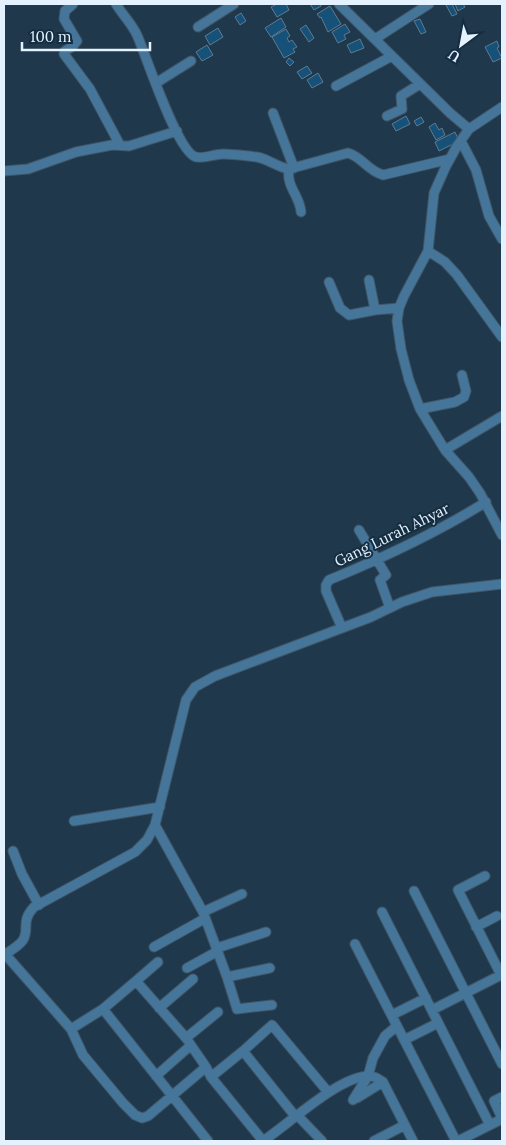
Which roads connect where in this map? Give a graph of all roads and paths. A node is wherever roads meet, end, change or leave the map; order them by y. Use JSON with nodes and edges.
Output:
{"nodes":[{"id":1,"x":73,"y":4,"type":"edge"},
{"id":2,"x":116,"y":4,"type":"edge"},
{"id":3,"x":234,"y":4,"type":"edge"},
{"id":4,"x":339,"y":4,"type":"edge"},
{"id":5,"x":429,"y":4,"type":"edge"},
{"id":6,"x":198,"y":27,"type":"dead end"},
{"id":7,"x":375,"y":39,"type":"junction"},
{"id":8,"x":392,"y":56,"type":"junction"},
{"id":9,"x":191,"y":61,"type":"dead end"},
{"id":10,"x":156,"y":83,"type":"junction"},
{"id":11,"x":420,"y":84,"type":"junction"},
{"id":12,"x":336,"y":86,"type":"dead end"},
{"id":13,"x":502,"y":107,"type":"edge"},
{"id":14,"x":273,"y":113,"type":"dead end"},
{"id":15,"x":387,"y":116,"type":"dead end"},
{"id":16,"x":469,"y":129,"type":"junction"},
{"id":17,"x":176,"y":131,"type":"junction"},
{"id":18,"x":461,"y":141,"type":"junction"},
{"id":19,"x":120,"y":145,"type":"junction"},
{"id":20,"x":450,"y":159,"type":"junction"},
{"id":21,"x":291,"y":168,"type":"junction"},
{"id":22,"x":4,"y":171,"type":"edge"},
{"id":23,"x":301,"y":212,"type":"dead end"},
{"id":24,"x":502,"y":239,"type":"edge"},
{"id":25,"x":428,"y":251,"type":"junction"},
{"id":26,"x":369,"y":280,"type":"dead end"},
{"id":27,"x":329,"y":282,"type":"dead end"},
{"id":28,"x":399,"y":308,"type":"junction"},
{"id":29,"x":375,"y":310,"type":"junction"},
{"id":30,"x":502,"y":337,"type":"edge"},
{"id":31,"x":462,"y":375,"type":"dead end"},
{"id":32,"x":420,"y":409,"type":"junction"},
{"id":33,"x":502,"y":416,"type":"edge"},
{"id":34,"x":445,"y":450,"type":"junction"},
{"id":35,"x":486,"y":502,"type":"junction"},
{"id":36,"x":359,"y":530,"type":"dead end"},
{"id":37,"x":502,"y":535,"type":"edge"},
{"id":38,"x":376,"y":560,"type":"junction"},
{"id":39,"x":502,"y":584,"type":"edge"},
{"id":40,"x":390,"y":608,"type":"junction"},
{"id":41,"x":342,"y":628,"type":"junction"},
{"id":42,"x":160,"y":807,"type":"junction"},
{"id":43,"x":74,"y":821,"type":"dead end"},
{"id":44,"x":155,"y":825,"type":"junction"},
{"id":45,"x":13,"y":851,"type":"dead end"},
{"id":46,"x":485,"y":876,"type":"dead end"},
{"id":47,"x":414,"y":891,"type":"dead end"},
{"id":48,"x":242,"y":894,"type":"dead end"},
{"id":49,"x":39,"y":905,"type":"junction"},
{"id":50,"x":382,"y":912,"type":"dead end"},
{"id":51,"x":204,"y":916,"type":"junction"},
{"id":52,"x":497,"y":916,"type":"dead end"},
{"id":53,"x":476,"y":927,"type":"junction"},
{"id":54,"x":266,"y":932,"type":"dead end"},
{"id":55,"x":355,"y":944,"type":"dead end"},
{"id":56,"x":154,"y":947,"type":"dead end"},
{"id":57,"x":217,"y":950,"type":"junction"},
{"id":58,"x":4,"y":954,"type":"edge"},
{"id":59,"x":158,"y":962,"type":"dead end"},
{"id":60,"x":187,"y":968,"type":"dead end"},
{"id":61,"x":270,"y":968,"type":"dead end"},
{"id":62,"x":228,"y":977,"type":"junction"},
{"id":63,"x":502,"y":977,"type":"edge"},
{"id":64,"x":193,"y":979,"type":"dead end"},
{"id":65,"x":136,"y":981,"type":"junction"},
{"id":66,"x":466,"y":993,"type":"junction"},
{"id":67,"x":426,"y":998,"type":"junction"},
{"id":68,"x":272,"y":1005,"type":"dead end"},
{"id":69,"x":159,"y":1008,"type":"junction"},
{"id":70,"x":103,"y":1009,"type":"junction"},
{"id":71,"x":432,"y":1010,"type":"junction"},
{"id":72,"x":218,"y":1012,"type":"dead end"},
{"id":73,"x":392,"y":1015,"type":"junction"},
{"id":74,"x":438,"y":1023,"type":"junction"},
{"id":75,"x":397,"y":1026,"type":"junction"},
{"id":76,"x":71,"y":1029,"type":"junction"},
{"id":77,"x":404,"y":1040,"type":"junction"},
{"id":78,"x":188,"y":1042,"type":"junction"},
{"id":79,"x":243,"y":1051,"type":"junction"},
{"id":80,"x":502,"y":1064,"type":"edge"},
{"id":81,"x":206,"y":1067,"type":"junction"},
{"id":82,"x":156,"y":1076,"type":"junction"},
{"id":83,"x":368,"y":1076,"type":"junction"},
{"id":84,"x":211,"y":1077,"type":"junction"},
{"id":85,"x":383,"y":1082,"type":"junction"},
{"id":86,"x":328,"y":1092,"type":"junction"},
{"id":87,"x":172,"y":1096,"type":"junction"},
{"id":88,"x":502,"y":1097,"type":"edge"},
{"id":89,"x":494,"y":1101,"type":"junction"},
{"id":90,"x":481,"y":1107,"type":"junction"},
{"id":91,"x":296,"y":1115,"type":"junction"},
{"id":92,"x":502,"y":1119,"type":"edge"},
{"id":93,"x":405,"y":1124,"type":"junction"},
{"id":94,"x":490,"y":1125,"type":"junction"},
{"id":95,"x":469,"y":1139,"type":"edge"},
{"id":96,"x":208,"y":1141,"type":"edge"},
{"id":97,"x":263,"y":1141,"type":"edge"},
{"id":98,"x":322,"y":1141,"type":"edge"},
{"id":99,"x":374,"y":1141,"type":"edge"},
{"id":100,"x":413,"y":1141,"type":"edge"},
{"id":101,"x":457,"y":1141,"type":"edge"}],
"edges":[{"from":1,"to":19,"type":"street"},
{"from":2,"to":10,"type":"street"},
{"from":3,"to":6,"type":"street"},
{"from":4,"to":7,"type":"street"},
{"from":5,"to":7,"type":"street"},
{"from":7,"to":8,"type":"street"},
{"from":8,"to":11,"type":"street"},
{"from":8,"to":12,"type":"street"},
{"from":9,"to":10,"type":"street"},
{"from":10,"to":17,"type":"street"},
{"from":11,"to":15,"type":"street"},
{"from":11,"to":16,"type":"street"},
{"from":13,"to":16,"type":"street"},
{"from":14,"to":21,"type":"street"},
{"from":16,"to":18,"type":"street"},
{"from":17,"to":19,"type":"street"},
{"from":17,"to":21,"type":"street"},
{"from":18,"to":20,"type":"street"},
{"from":18,"to":24,"type":"street"},
{"from":19,"to":22,"type":"street"},
{"from":20,"to":21,"type":"street"},
{"from":20,"to":25,"type":"street"},
{"from":21,"to":23,"type":"street"},
{"from":25,"to":28,"type":"street"},
{"from":25,"to":30,"type":"street"},
{"from":26,"to":29,"type":"street"},
{"from":27,"to":29,"type":"street"},
{"from":28,"to":29,"type":"street"},
{"from":28,"to":32,"type":"street"},
{"from":31,"to":32,"type":"street"},
{"from":32,"to":34,"type":"street"},
{"from":33,"to":34,"type":"street"},
{"from":34,"to":35,"type":"street"},
{"from":35,"to":37,"type":"street"},
{"from":35,"to":38,"type":"street","name":"Gang Lurah Ahyar"},
{"from":36,"to":38,"type":"street"},
{"from":38,"to":40,"type":"street"},
{"from":38,"to":41,"type":"street","name":"Gang Lurah Ahyar"},
{"from":39,"to":40,"type":"street"},
{"from":40,"to":41,"type":"street"},
{"from":41,"to":42,"type":"street"},
{"from":42,"to":43,"type":"street"},
{"from":42,"to":44,"type":"street"},
{"from":44,"to":49,"type":"street"},
{"from":44,"to":51,"type":"street"},
{"from":45,"to":49,"type":"street"},
{"from":46,"to":53,"type":"street"},
{"from":47,"to":66,"type":"street"},
{"from":48,"to":51,"type":"street"},
{"from":49,"to":58,"type":"street"},
{"from":50,"to":67,"type":"street"},
{"from":51,"to":56,"type":"street"},
{"from":51,"to":57,"type":"street"},
{"from":52,"to":53,"type":"street"},
{"from":53,"to":63,"type":"street"},
{"from":54,"to":57,"type":"street"},
{"from":55,"to":73,"type":"street"},
{"from":57,"to":60,"type":"street"},
{"from":57,"to":62,"type":"street"},
{"from":58,"to":76,"type":"street"},
{"from":59,"to":65,"type":"street"},
{"from":61,"to":62,"type":"street"},
{"from":62,"to":68,"type":"street"},
{"from":63,"to":66,"type":"street"},
{"from":64,"to":69,"type":"street"},
{"from":65,"to":69,"type":"street"},
{"from":65,"to":70,"type":"street"},
{"from":66,"to":71,"type":"street"},
{"from":66,"to":80,"type":"street"},
{"from":67,"to":71,"type":"street"},
{"from":67,"to":73,"type":"street"},
{"from":69,"to":78,"type":"street"},
{"from":70,"to":76,"type":"street"},
{"from":70,"to":82,"type":"street"},
{"from":71,"to":74,"type":"street"},
{"from":72,"to":78,"type":"street"},
{"from":73,"to":75,"type":"street"},
{"from":74,"to":77,"type":"street"},
{"from":74,"to":90,"type":"street"},
{"from":75,"to":77,"type":"street"},
{"from":75,"to":83,"type":"street"},
{"from":76,"to":87,"type":"street"},
{"from":77,"to":101,"type":"street"},
{"from":78,"to":81,"type":"street"},
{"from":78,"to":82,"type":"street"},
{"from":79,"to":84,"type":"street"},
{"from":79,"to":86,"type":"street"},
{"from":79,"to":91,"type":"street"},
{"from":81,"to":84,"type":"street"},
{"from":81,"to":87,"type":"street"},
{"from":82,"to":87,"type":"street"},
{"from":83,"to":85,"type":"street"},
{"from":83,"to":85,"type":"street"},
{"from":83,"to":86,"type":"street"},
{"from":84,"to":97,"type":"street"},
{"from":85,"to":93,"type":"street"},
{"from":86,"to":91,"type":"street"},
{"from":87,"to":96,"type":"street"},
{"from":88,"to":89,"type":"street"},
{"from":89,"to":90,"type":"street"},
{"from":89,"to":92,"type":"street"},
{"from":90,"to":94,"type":"street"},
{"from":91,"to":97,"type":"street"},
{"from":91,"to":98,"type":"street"},
{"from":92,"to":94,"type":"street"},
{"from":93,"to":99,"type":"street"},
{"from":93,"to":100,"type":"street"},
{"from":94,"to":95,"type":"street"},
{"from":95,"to":101,"type":"street"}]}
